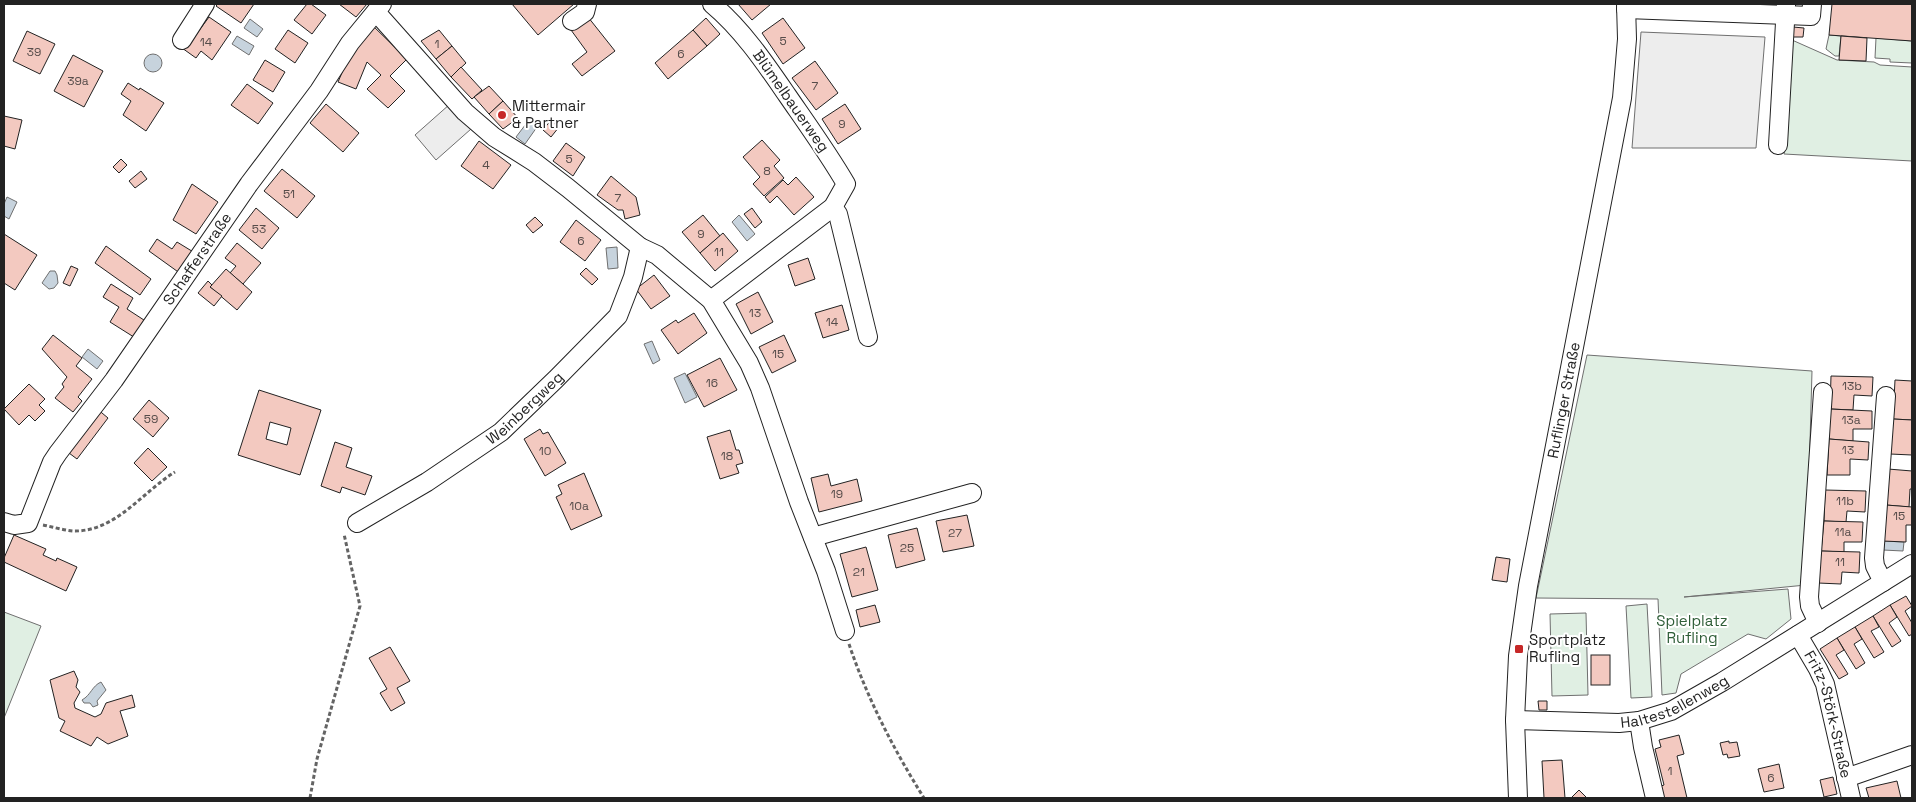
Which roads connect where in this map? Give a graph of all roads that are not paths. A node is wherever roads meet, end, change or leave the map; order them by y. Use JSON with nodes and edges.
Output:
{"nodes":[{"id":1,"x":205,"y":4,"type":"edge"},
{"id":2,"x":587,"y":4,"type":"edge"},
{"id":3,"x":712,"y":4,"type":"edge"},
{"id":4,"x":1812,"y":4,"type":"edge"},
{"id":5,"x":1626,"y":6,"type":"edge"},
{"id":6,"x":379,"y":8,"type":"edge"},
{"id":7,"x":1786,"y":10,"type":"edge"},
{"id":8,"x":572,"y":21,"type":"dead end"},
{"id":9,"x":182,"y":40,"type":"dead end"},
{"id":10,"x":1778,"y":145,"type":"dead end"},
{"id":11,"x":833,"y":207,"type":"junction"},
{"id":12,"x":640,"y":247,"type":"junction"},
{"id":13,"x":711,"y":300,"type":"junction"},
{"id":14,"x":868,"y":337,"type":"dead end"},
{"id":15,"x":1823,"y":392,"type":"dead end"},
{"id":16,"x":1886,"y":396,"type":"dead end"},
{"id":17,"x":972,"y":493,"type":"dead end"},
{"id":18,"x":4,"y":522,"type":"edge"},
{"id":19,"x":351,"y":527,"type":"road end"},
{"id":20,"x":813,"y":537,"type":"junction"},
{"id":21,"x":1912,"y":564,"type":"edge"},
{"id":22,"x":1883,"y":582,"type":"junction"},
{"id":23,"x":1818,"y":622,"type":"junction"},
{"id":24,"x":845,"y":631,"type":"road end"},
{"id":25,"x":1798,"y":635,"type":"junction"},
{"id":26,"x":1515,"y":720,"type":"junction"},
{"id":27,"x":1639,"y":721,"type":"junction"},
{"id":28,"x":1912,"y":755,"type":"edge"},
{"id":29,"x":1846,"y":778,"type":"junction"},
{"id":30,"x":1518,"y":798,"type":"edge"},
{"id":31,"x":1656,"y":798,"type":"edge"},
{"id":32,"x":1851,"y":798,"type":"edge"}],
"edges":[{"from":1,"to":9,"type":"street"},
{"from":2,"to":8,"type":"street"},
{"from":3,"to":11,"type":"street","name":"Blümelbauerweg"},
{"from":4,"to":7,"type":"street"},
{"from":5,"to":7,"type":"street"},
{"from":5,"to":26,"type":"street","name":"Ruflinger Straße"},
{"from":6,"to":12,"type":"street"},
{"from":6,"to":18,"type":"street","name":"Schafferstraße"},
{"from":7,"to":10,"type":"street"},
{"from":11,"to":13,"type":"street","name":"Blümelbauerweg"},
{"from":11,"to":14,"type":"street"},
{"from":12,"to":13,"type":"street"},
{"from":12,"to":19,"type":"street","name":"Weinbergweg"},
{"from":13,"to":20,"type":"street"},
{"from":15,"to":23,"type":"street"},
{"from":16,"to":22,"type":"street"},
{"from":17,"to":20,"type":"street"},
{"from":20,"to":24,"type":"street"},
{"from":21,"to":22,"type":"street","name":"Haltestellenweg"},
{"from":22,"to":23,"type":"street","name":"Haltestellenweg"},
{"from":23,"to":25,"type":"street","name":"Haltestellenweg"},
{"from":25,"to":27,"type":"street","name":"Haltestellenweg"},
{"from":25,"to":29,"type":"street","name":"Fritz-Störk-Straße"},
{"from":26,"to":27,"type":"street","name":"Haltestellenweg"},
{"from":26,"to":30,"type":"street","name":"Ruflinger Straße"},
{"from":27,"to":31,"type":"street"},
{"from":28,"to":29,"type":"street"},
{"from":29,"to":32,"type":"street","name":"Fritz-Störk-Straße"}]}
